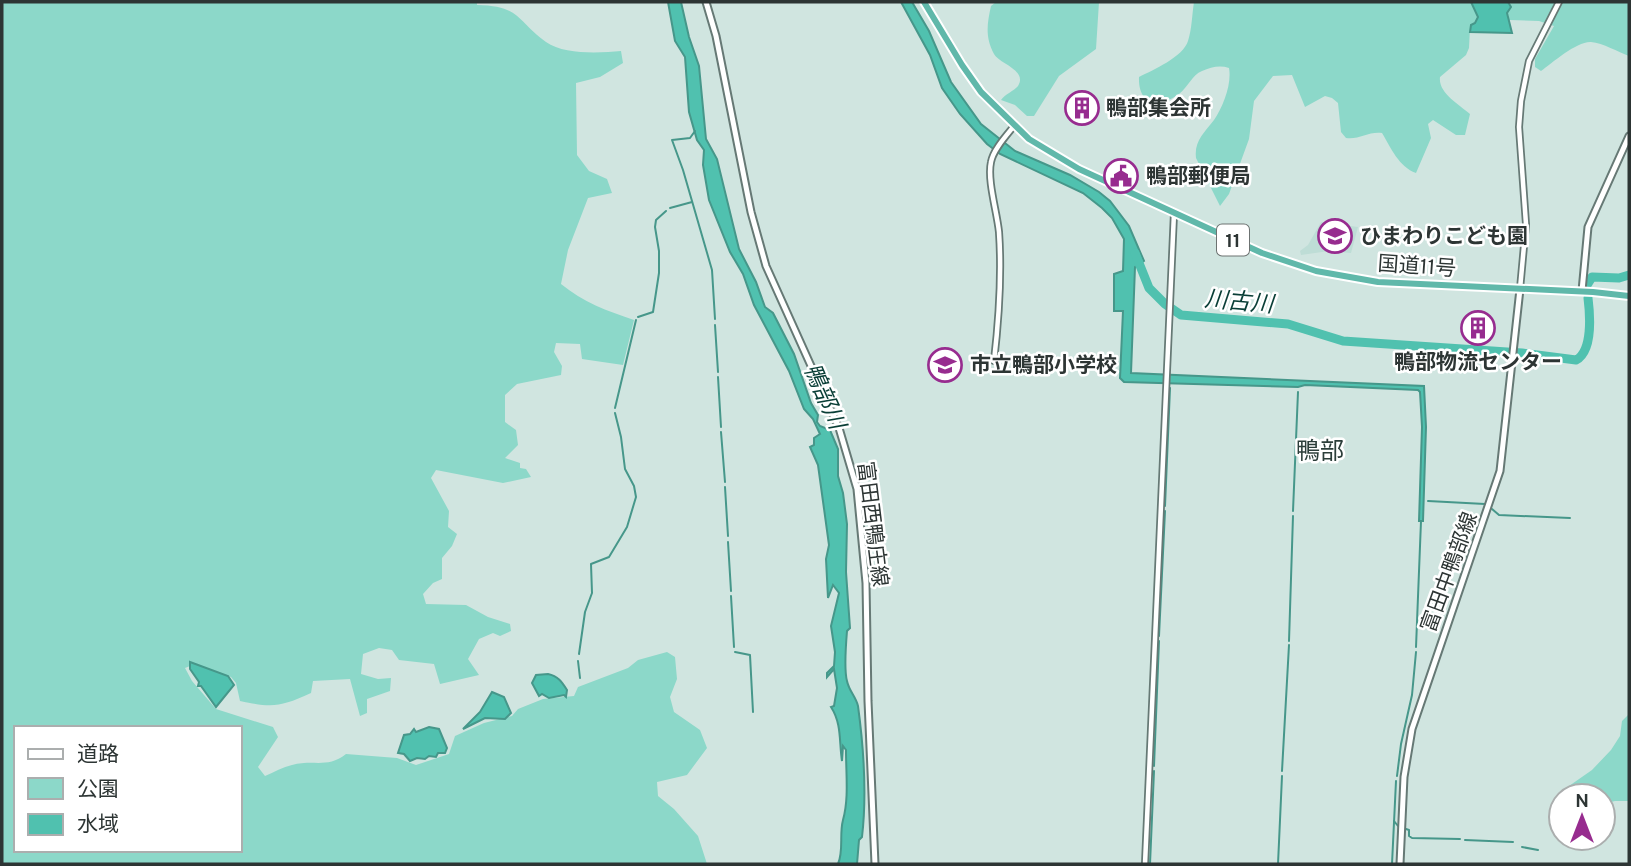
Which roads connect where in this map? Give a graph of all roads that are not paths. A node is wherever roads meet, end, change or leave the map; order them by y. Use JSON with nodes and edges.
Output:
{"nodes":[{"id":1,"x":706,"y":2,"type":"edge"},
{"id":2,"x":924,"y":2,"type":"edge"},
{"id":3,"x":1559,"y":2,"type":"edge"},
{"id":4,"x":1014,"y":126,"type":"junction"},
{"id":5,"x":1629,"y":136,"type":"edge"},
{"id":6,"x":1174,"y":213,"type":"junction"},
{"id":7,"x":1520,"y":289,"type":"junction"},
{"id":8,"x":1582,"y":292,"type":"junction"},
{"id":9,"x":1629,"y":296,"type":"edge"},
{"id":10,"x":995,"y":361,"type":"dead end"},
{"id":11,"x":875,"y":864,"type":"edge"},
{"id":12,"x":1145,"y":864,"type":"edge"},
{"id":13,"x":1400,"y":864,"type":"edge"}],
"edges":[{"from":1,"to":11,"type":"main road","name":"富田西鴨庄線"},
{"from":2,"to":4,"type":"highway","name":"国道11号","number":"11"},
{"from":3,"to":7,"type":"street"},
{"from":4,"to":6,"type":"highway","name":"国道11号","number":"11"},
{"from":4,"to":10,"type":"street"},
{"from":5,"to":8,"type":"main road"},
{"from":6,"to":7,"type":"highway","name":"国道11号","number":"11"},
{"from":6,"to":12,"type":"street"},
{"from":7,"to":8,"type":"highway","name":"国道11号","number":"11"},
{"from":7,"to":13,"type":"main road","name":"富田中鴨部線"},
{"from":8,"to":9,"type":"highway","name":"国道11号","number":"11"}]}
